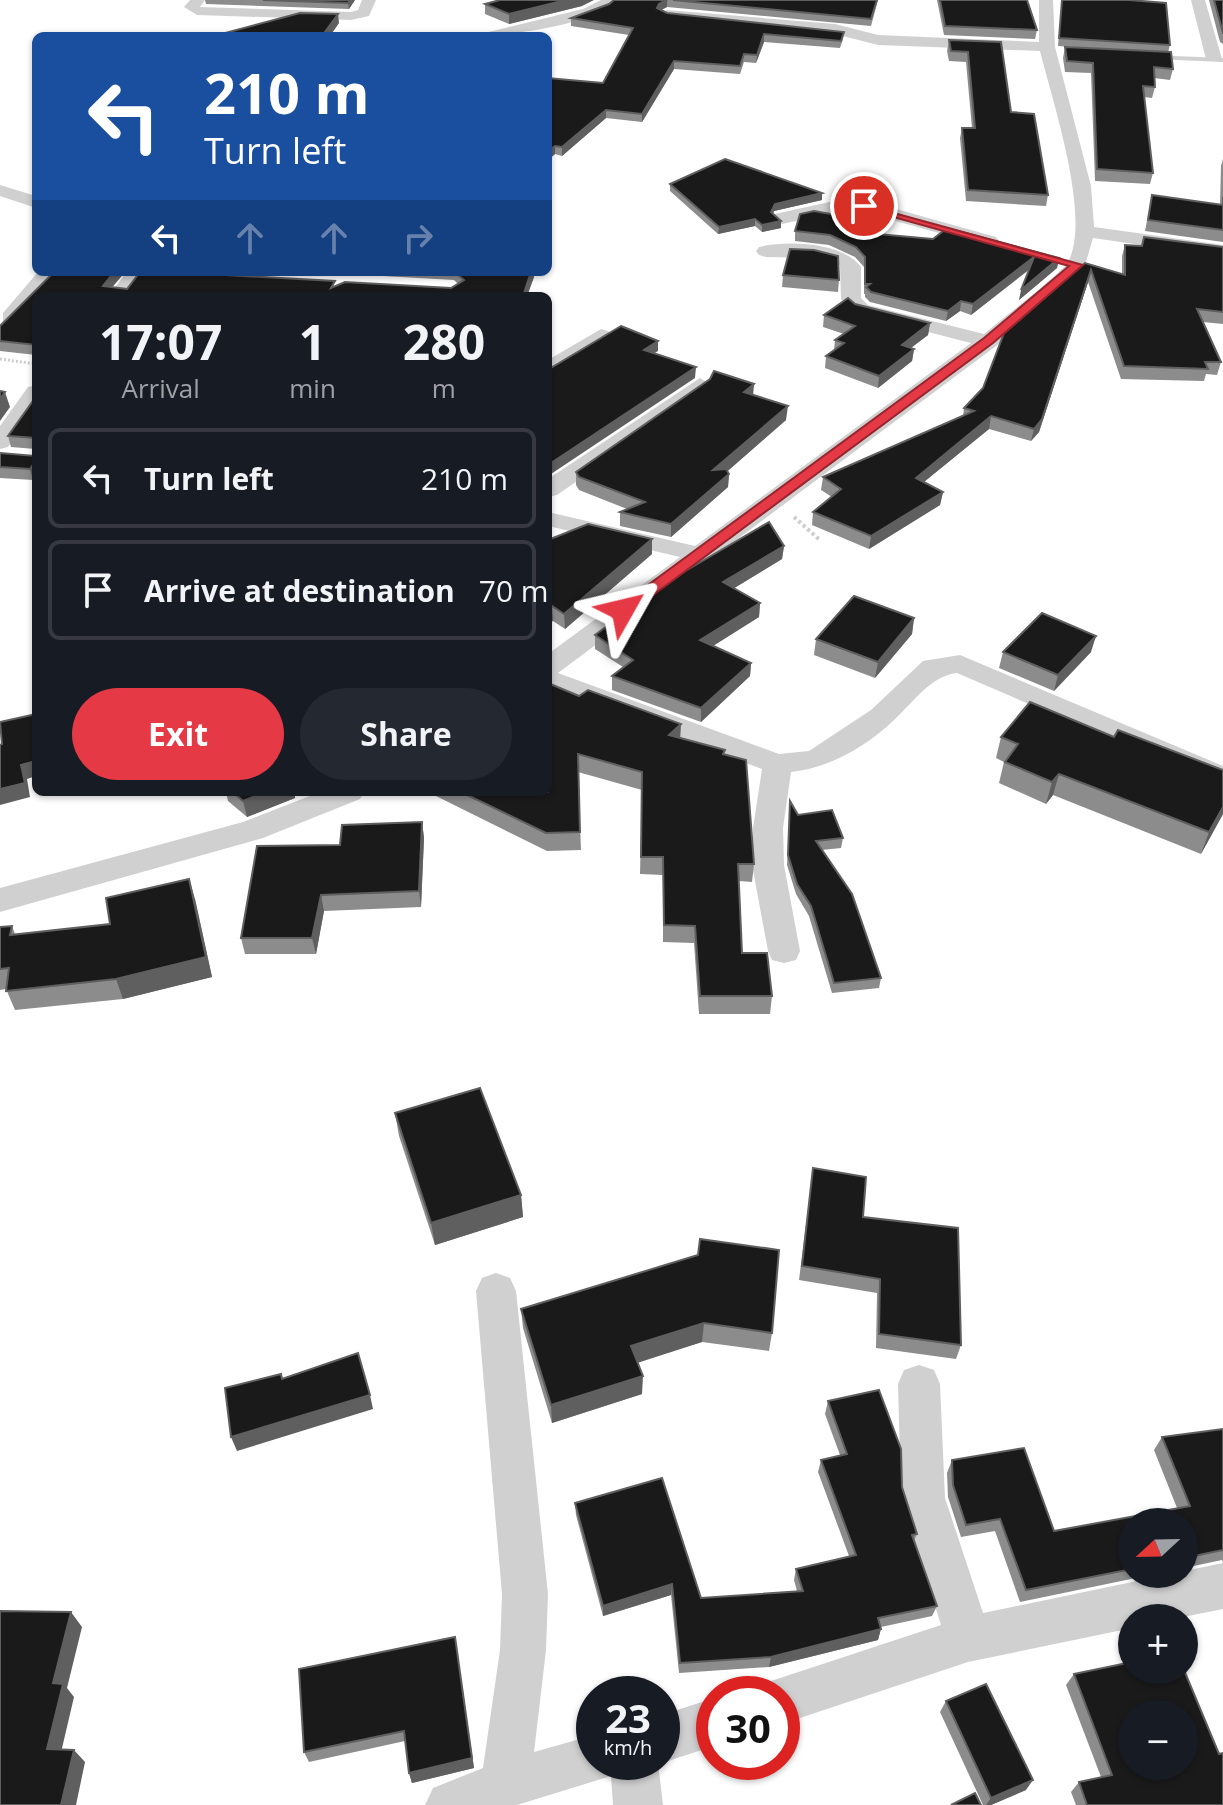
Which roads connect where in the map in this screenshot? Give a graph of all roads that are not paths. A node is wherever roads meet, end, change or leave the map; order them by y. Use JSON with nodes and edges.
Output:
{"nodes":[{"id":1,"x":198,"y":0,"type":"edge"},
{"id":2,"x":369,"y":0,"type":"edge"},
{"id":3,"x":613,"y":0,"type":"edge"},
{"id":4,"x":1046,"y":0,"type":"edge"},
{"id":5,"x":1199,"y":4,"type":"edge"},
{"id":6,"x":1223,"y":8,"type":"edge"},
{"id":7,"x":667,"y":14,"type":"edge"},
{"id":8,"x":689,"y":16,"type":"junction"},
{"id":9,"x":498,"y":32,"type":"edge"},
{"id":10,"x":675,"y":34,"type":"edge"},
{"id":11,"x":1053,"y":51,"type":"junction"},
{"id":12,"x":1138,"y":56,"type":"edge"},
{"id":13,"x":1218,"y":59,"type":"edge"},
{"id":14,"x":0,"y":190,"type":"edge"},
{"id":15,"x":32,"y":201,"type":"edge"},
{"id":16,"x":782,"y":218,"type":"edge"},
{"id":17,"x":1085,"y":231,"type":"junction"},
{"id":18,"x":1001,"y":244,"type":"edge"},
{"id":19,"x":766,"y":251,"type":"dead end"},
{"id":20,"x":1223,"y":251,"type":"edge"},
{"id":21,"x":1047,"y":257,"type":"edge"},
{"id":22,"x":1077,"y":265,"type":"junction"},
{"id":23,"x":46,"y":276,"type":"edge"},
{"id":24,"x":134,"y":276,"type":"edge"},
{"id":25,"x":121,"y":292,"type":"edge"},
{"id":26,"x":10,"y":317,"type":"edge"},
{"id":27,"x":601,"y":335,"type":"edge"},
{"id":28,"x":988,"y":341,"type":"junction"},
{"id":29,"x":554,"y":362,"type":"edge"},
{"id":30,"x":700,"y":385,"type":"edge"},
{"id":31,"x":32,"y":398,"type":"edge"},
{"id":32,"x":0,"y":442,"type":"edge"},
{"id":33,"x":552,"y":487,"type":"edge"},
{"id":34,"x":552,"y":520,"type":"edge"},
{"id":35,"x":593,"y":529,"type":"junction"},
{"id":36,"x":552,"y":535,"type":"edge"},
{"id":37,"x":698,"y":554,"type":"junction"},
{"id":38,"x":552,"y":664,"type":"edge"},
{"id":39,"x":552,"y":680,"type":"edge"},
{"id":40,"x":777,"y":764,"type":"junction"},
{"id":41,"x":1223,"y":778,"type":"edge"},
{"id":42,"x":339,"y":796,"type":"edge"},
{"id":43,"x":0,"y":900,"type":"edge"},
{"id":44,"x":784,"y":951,"type":"dead end"},
{"id":45,"x":496,"y":1291,"type":"dead end"},
{"id":46,"x":919,"y":1384,"type":"dead end"},
{"id":47,"x":1223,"y":1586,"type":"edge"},
{"id":48,"x":968,"y":1639,"type":"junction"},
{"id":49,"x":800,"y":1694,"type":"edge"},
{"id":50,"x":576,"y":1764,"type":"edge"},
{"id":51,"x":636,"y":1780,"type":"edge"},
{"id":52,"x":505,"y":1784,"type":"junction"},
{"id":53,"x":450,"y":1805,"type":"edge"},
{"id":54,"x":638,"y":1805,"type":"edge"}],
"edges":[{"from":1,"to":2,"type":"street"},
{"from":3,"to":9,"type":"street"},
{"from":4,"to":11,"type":"street"},
{"from":5,"to":6,"type":"street"},
{"from":5,"to":13,"type":"street"},
{"from":7,"to":8,"type":"street"},
{"from":8,"to":10,"type":"street"},
{"from":8,"to":11,"type":"street"},
{"from":11,"to":17,"type":"street"},
{"from":12,"to":13,"type":"lane"},
{"from":14,"to":15,"type":"street"},
{"from":16,"to":18,"type":"street"},
{"from":17,"to":20,"type":"street"},
{"from":17,"to":22,"type":"street"},
{"from":19,"to":28,"type":"street"},
{"from":21,"to":22,"type":"street"},
{"from":22,"to":28,"type":"street"},
{"from":23,"to":26,"type":"street"},
{"from":24,"to":25,"type":"street"},
{"from":27,"to":29,"type":"street"},
{"from":28,"to":37,"type":"street"},
{"from":30,"to":33,"type":"street"},
{"from":31,"to":32,"type":"street"},
{"from":34,"to":35,"type":"street"},
{"from":35,"to":36,"type":"street"},
{"from":35,"to":37,"type":"street"},
{"from":37,"to":38,"type":"street"},
{"from":39,"to":40,"type":"street"},
{"from":40,"to":41,"type":"street"},
{"from":40,"to":44,"type":"street"},
{"from":42,"to":43,"type":"street"},
{"from":45,"to":52,"type":"street"},
{"from":46,"to":48,"type":"street"},
{"from":47,"to":48,"type":"street"},
{"from":48,"to":49,"type":"street"},
{"from":50,"to":52,"type":"street"},
{"from":51,"to":54,"type":"street"},
{"from":52,"to":53,"type":"street"}]}
